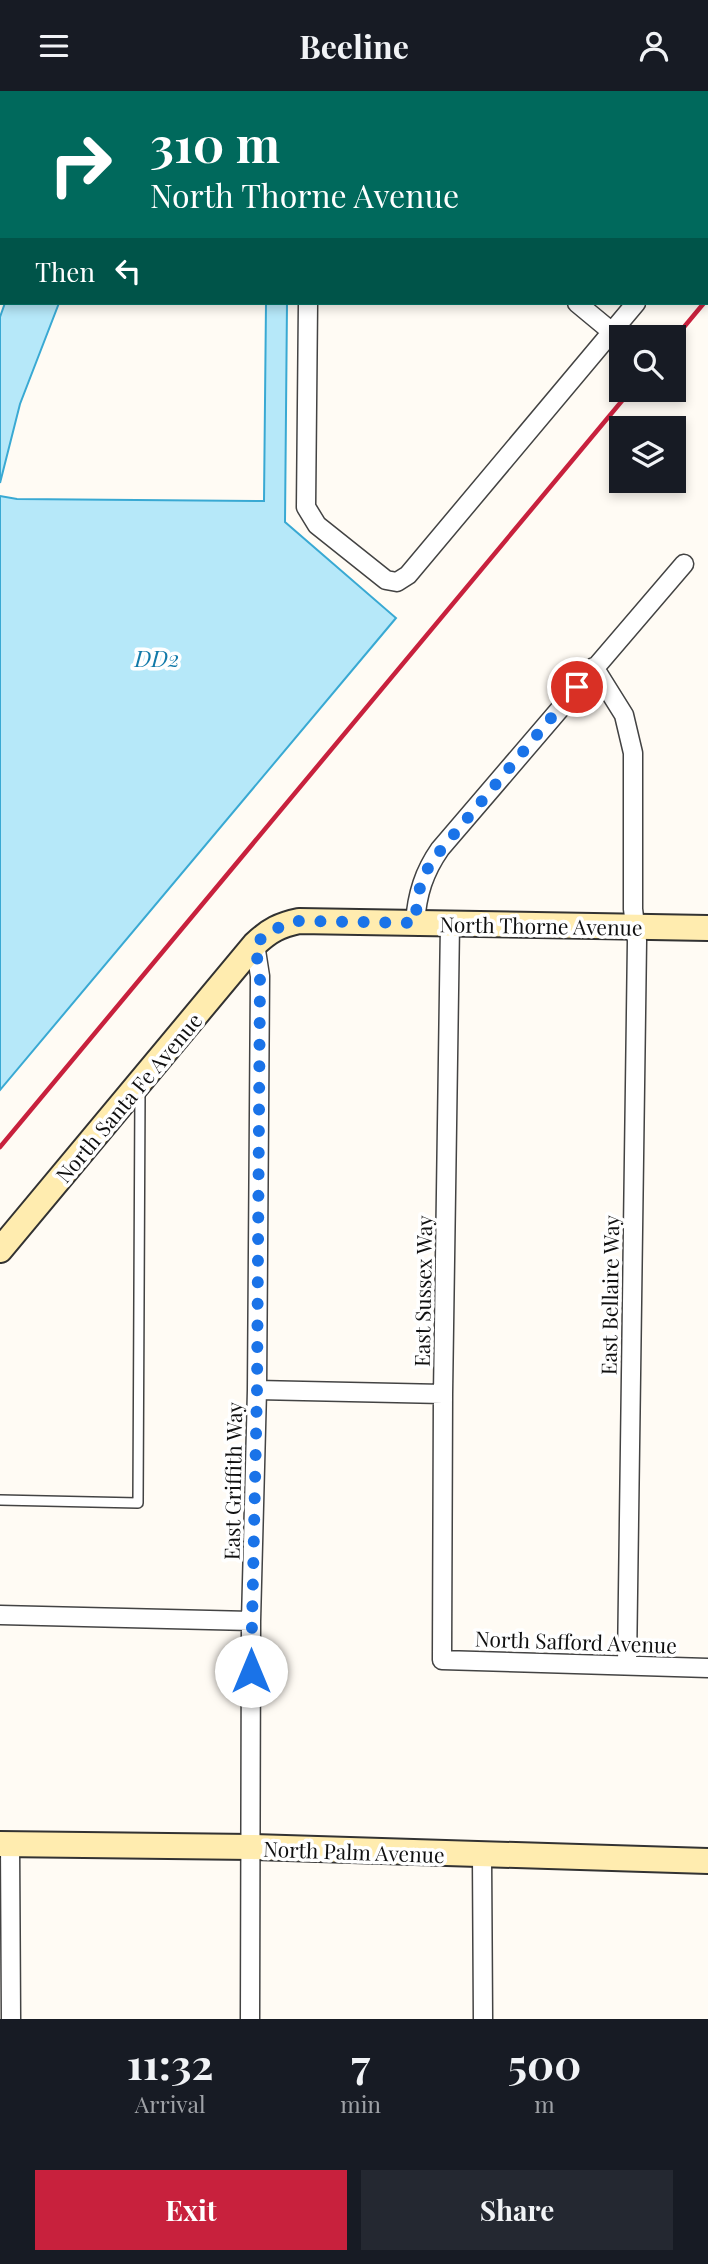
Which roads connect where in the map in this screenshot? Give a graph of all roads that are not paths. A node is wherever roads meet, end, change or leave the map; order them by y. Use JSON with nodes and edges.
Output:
{"nodes":[{"id":1,"x":308,"y":305,"type":"edge"},
{"id":2,"x":580,"y":305,"type":"edge"},
{"id":3,"x":634,"y":305,"type":"edge"},
{"id":4,"x":618,"y":325,"type":"edge"},
{"id":5,"x":609,"y":329,"type":"edge"},
{"id":6,"x":609,"y":336,"type":"edge"},
{"id":7,"x":684,"y":564,"type":"dead end"},
{"id":8,"x":594,"y":667,"type":"junction"},
{"id":9,"x":415,"y":923,"type":"junction"},
{"id":10,"x":450,"y":924,"type":"junction"},
{"id":11,"x":635,"y":925,"type":"junction"},
{"id":12,"x":708,"y":928,"type":"edge"},
{"id":13,"x":255,"y":944,"type":"junction"},
{"id":14,"x":140,"y":1083,"type":"junction"},
{"id":15,"x":0,"y":1250,"type":"edge"},
{"id":16,"x":257,"y":1390,"type":"junction"},
{"id":17,"x":443,"y":1394,"type":"junction"},
{"id":18,"x":0,"y":1500,"type":"edge"},
{"id":19,"x":0,"y":1615,"type":"edge"},
{"id":20,"x":251,"y":1621,"type":"junction"},
{"id":21,"x":442,"y":1660,"type":"joint"},
{"id":22,"x":627,"y":1665,"type":"junction"},
{"id":23,"x":708,"y":1668,"type":"edge"},
{"id":24,"x":5,"y":1844,"type":"edge"},
{"id":25,"x":251,"y":1847,"type":"junction"},
{"id":26,"x":482,"y":1856,"type":"junction"},
{"id":27,"x":708,"y":1861,"type":"edge"},
{"id":28,"x":11,"y":2019,"type":"edge"},
{"id":29,"x":250,"y":2019,"type":"edge"},
{"id":30,"x":483,"y":2019,"type":"edge"}],
"edges":[{"from":1,"to":6,"type":"street"},
{"from":2,"to":5,"type":"street"},
{"from":3,"to":4,"type":"street"},
{"from":7,"to":8,"type":"street"},
{"from":8,"to":9,"type":"street"},
{"from":8,"to":11,"type":"street","name":"East Bellaire Way"},
{"from":9,"to":10,"type":"street","name":"North Thorne Avenue"},
{"from":9,"to":13,"type":"street","name":"North Thorne Avenue"},
{"from":10,"to":11,"type":"street","name":"North Thorne Avenue"},
{"from":10,"to":17,"type":"street","name":"East Sussex Way"},
{"from":11,"to":12,"type":"street","name":"North Thorne Avenue"},
{"from":11,"to":22,"type":"street","name":"East Bellaire Way"},
{"from":13,"to":14,"type":"street","name":"North Santa Fe Avenue"},
{"from":13,"to":16,"type":"street","name":"East Griffith Way"},
{"from":14,"to":15,"type":"street","name":"North Santa Fe Avenue"},
{"from":14,"to":18,"type":"lane"},
{"from":16,"to":17,"type":"street"},
{"from":16,"to":20,"type":"street","name":"East Griffith Way"},
{"from":17,"to":21,"type":"street","name":"East Sussex Way"},
{"from":19,"to":20,"type":"street"},
{"from":20,"to":25,"type":"street","name":"East Griffith Way"},
{"from":21,"to":22,"type":"street","name":"North Safford Avenue"},
{"from":22,"to":23,"type":"street","name":"North Safford Avenue"},
{"from":24,"to":25,"type":"street","name":"North Palm Avenue"},
{"from":24,"to":28,"type":"street"},
{"from":25,"to":26,"type":"street","name":"North Palm Avenue"},
{"from":25,"to":29,"type":"street","name":"East Griffith Way"},
{"from":26,"to":27,"type":"street","name":"North Palm Avenue"},
{"from":26,"to":30,"type":"street"}]}
